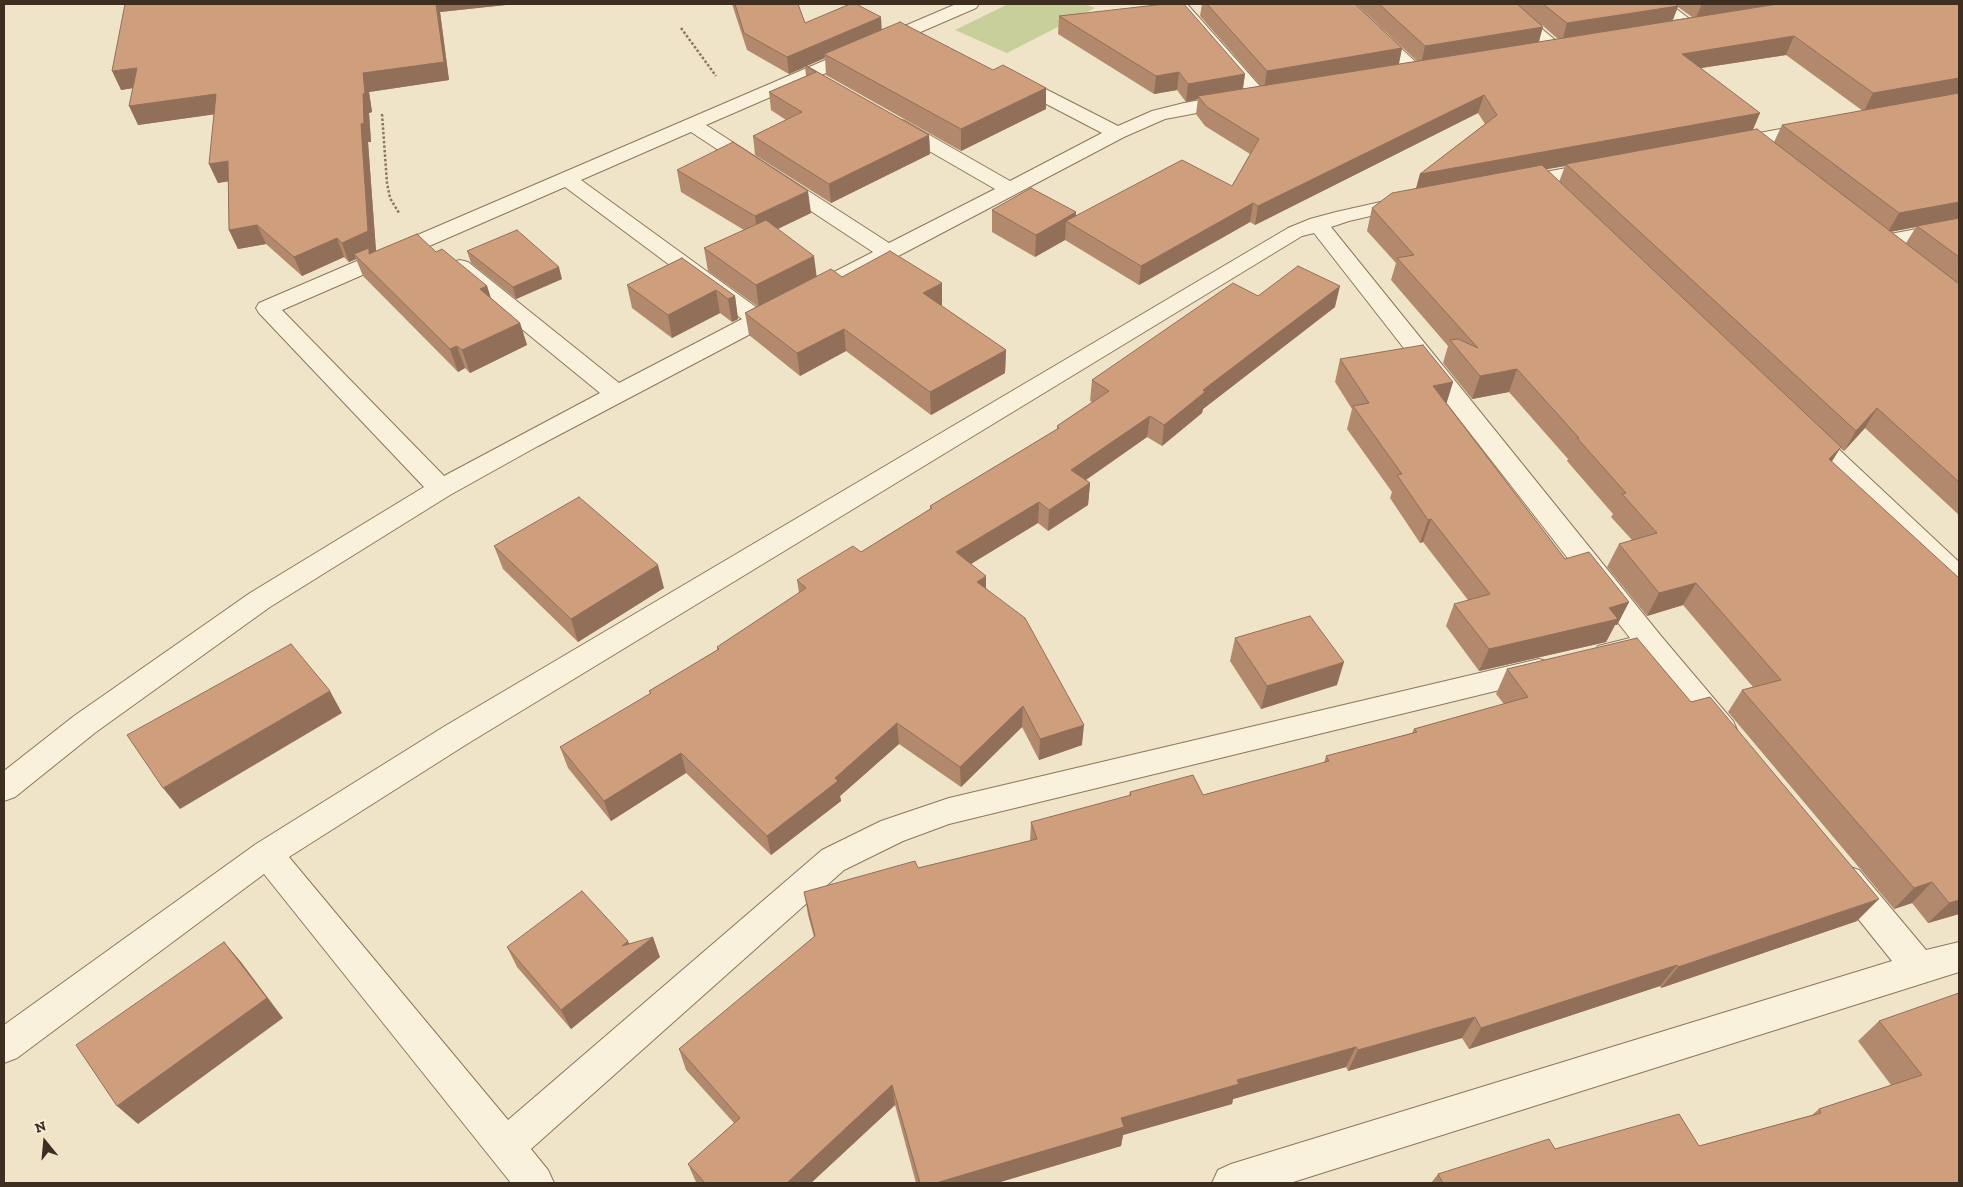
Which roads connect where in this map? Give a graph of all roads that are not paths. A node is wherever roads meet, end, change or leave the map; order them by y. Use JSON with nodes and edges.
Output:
{"nodes":[{"id":1,"x":970,"y":4,"type":"edge"},
{"id":2,"x":1178,"y":4,"type":"edge"},
{"id":3,"x":1344,"y":4,"type":"edge"},
{"id":4,"x":1502,"y":4,"type":"edge"},
{"id":5,"x":1660,"y":4,"type":"edge"},
{"id":6,"x":1710,"y":24,"type":"edge"},
{"id":7,"x":1691,"y":27,"type":"junction"},
{"id":8,"x":912,"y":28,"type":"junction"},
{"id":9,"x":1672,"y":30,"type":"edge"},
{"id":10,"x":930,"y":38,"type":"edge"},
{"id":11,"x":1576,"y":46,"type":"edge"},
{"id":12,"x":1557,"y":49,"type":"junction"},
{"id":13,"x":1538,"y":52,"type":"edge"},
{"id":14,"x":1434,"y":68,"type":"edge"},
{"id":15,"x":1415,"y":71,"type":"junction"},
{"id":16,"x":1001,"y":74,"type":"edge"},
{"id":17,"x":1396,"y":74,"type":"edge"},
{"id":18,"x":1278,"y":93,"type":"edge"},
{"id":19,"x":1258,"y":96,"type":"junction"},
{"id":20,"x":883,"y":117,"type":"edge"},
{"id":21,"x":692,"y":124,"type":"junction"},
{"id":22,"x":1832,"y":126,"type":"edge"},
{"id":23,"x":1117,"y":133,"type":"junction"},
{"id":24,"x":1753,"y":140,"type":"junction"},
{"id":25,"x":1705,"y":149,"type":"edge"},
{"id":26,"x":1776,"y":158,"type":"edge"},
{"id":27,"x":1618,"y":165,"type":"edge"},
{"id":28,"x":566,"y":178,"type":"junction"},
{"id":29,"x":1540,"y":179,"type":"junction"},
{"id":30,"x":1493,"y":187,"type":"edge"},
{"id":31,"x":1010,"y":189,"type":"junction"},
{"id":32,"x":1428,"y":199,"type":"edge"},
{"id":33,"x":1562,"y":200,"type":"edge"},
{"id":34,"x":1317,"y":223,"type":"junction"},
{"id":35,"x":1959,"y":227,"type":"edge"},
{"id":36,"x":425,"y":239,"type":"junction"},
{"id":37,"x":888,"y":252,"type":"junction"},
{"id":38,"x":1907,"y":259,"type":"edge"},
{"id":39,"x":758,"y":320,"type":"junction"},
{"id":40,"x":616,"y":393,"type":"junction"},
{"id":41,"x":1793,"y":420,"type":"edge"},
{"id":42,"x":440,"y":489,"type":"junction"},
{"id":43,"x":1959,"y":578,"type":"edge"},
{"id":44,"x":1651,"y":644,"type":"junction"},
{"id":45,"x":1738,"y":749,"type":"edge"},
{"id":46,"x":4,"y":788,"type":"edge"},
{"id":47,"x":267,"y":854,"type":"junction"},
{"id":48,"x":1832,"y":862,"type":"edge"},
{"id":49,"x":1959,"y":957,"type":"edge"},
{"id":50,"x":1919,"y":968,"type":"junction"},
{"id":51,"x":4,"y":1046,"type":"edge"},
{"id":52,"x":505,"y":1147,"type":"junction"},
{"id":53,"x":535,"y":1183,"type":"edge"},
{"id":54,"x":1231,"y":1183,"type":"edge"}],
"edges":[{"from":1,"to":8,"type":"street"},
{"from":2,"to":19,"type":"street"},
{"from":3,"to":15,"type":"street"},
{"from":4,"to":12,"type":"street"},
{"from":5,"to":7,"type":"street"},
{"from":6,"to":7,"type":"street"},
{"from":7,"to":9,"type":"street"},
{"from":8,"to":10,"type":"street"},
{"from":8,"to":21,"type":"street"},
{"from":11,"to":12,"type":"street"},
{"from":12,"to":13,"type":"street"},
{"from":14,"to":15,"type":"street"},
{"from":15,"to":17,"type":"street"},
{"from":16,"to":23,"type":"street"},
{"from":18,"to":19,"type":"street"},
{"from":19,"to":23,"type":"street"},
{"from":20,"to":31,"type":"street"},
{"from":21,"to":28,"type":"street"},
{"from":21,"to":37,"type":"street"},
{"from":22,"to":24,"type":"street"},
{"from":23,"to":31,"type":"street"},
{"from":24,"to":25,"type":"street"},
{"from":24,"to":26,"type":"street"},
{"from":27,"to":29,"type":"street"},
{"from":28,"to":36,"type":"street"},
{"from":28,"to":39,"type":"street"},
{"from":29,"to":30,"type":"street"},
{"from":29,"to":33,"type":"street"},
{"from":31,"to":37,"type":"street"},
{"from":32,"to":34,"type":"street"},
{"from":34,"to":44,"type":"street"},
{"from":34,"to":47,"type":"street"},
{"from":35,"to":38,"type":"street"},
{"from":36,"to":40,"type":"street"},
{"from":36,"to":42,"type":"street"},
{"from":37,"to":39,"type":"street"},
{"from":39,"to":40,"type":"street"},
{"from":40,"to":42,"type":"street"},
{"from":41,"to":43,"type":"street"},
{"from":42,"to":46,"type":"street"},
{"from":44,"to":45,"type":"street"},
{"from":44,"to":52,"type":"street"},
{"from":47,"to":51,"type":"street"},
{"from":47,"to":52,"type":"street"},
{"from":48,"to":50,"type":"street"},
{"from":49,"to":50,"type":"street"},
{"from":50,"to":54,"type":"street"},
{"from":52,"to":53,"type":"street"}]}
